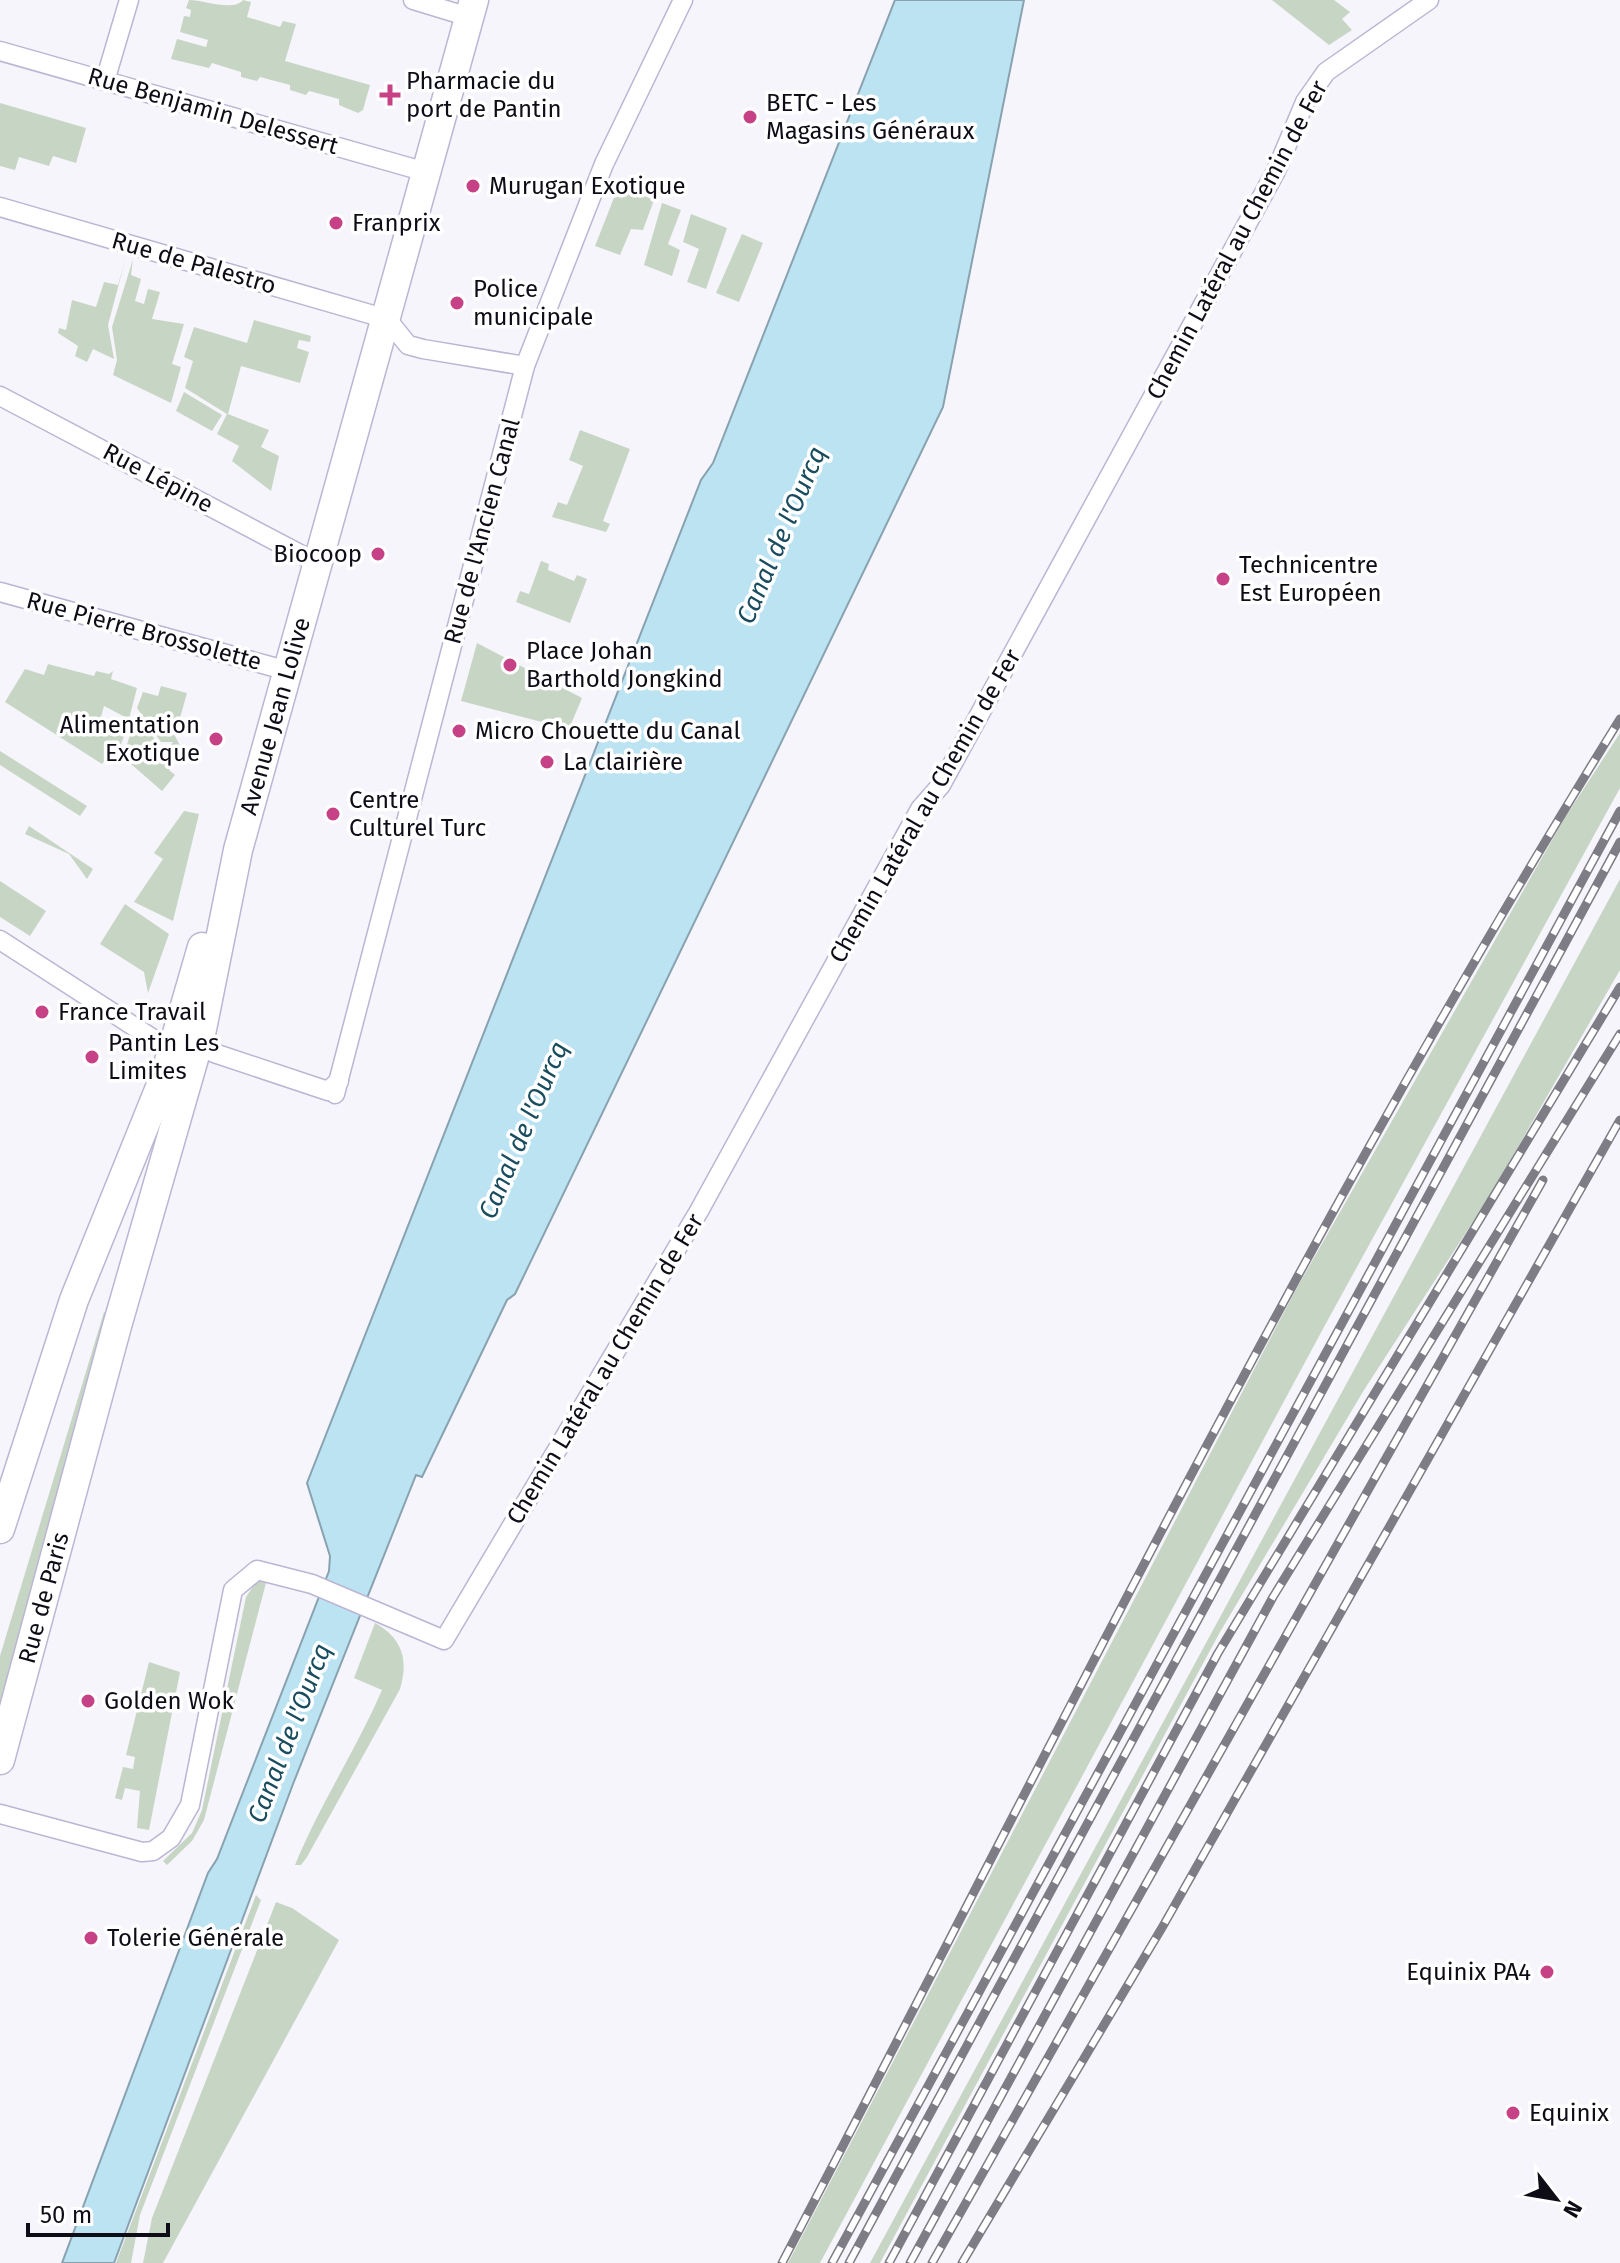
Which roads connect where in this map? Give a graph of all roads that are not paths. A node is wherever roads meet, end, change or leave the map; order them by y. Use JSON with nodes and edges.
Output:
{"nodes":[{"id":1,"x":129,"y":0,"type":"edge"},
{"id":2,"x":413,"y":0,"type":"edge"},
{"id":3,"x":683,"y":0,"type":"edge"},
{"id":4,"x":1429,"y":0,"type":"edge"},
{"id":5,"x":472,"y":8,"type":"edge"},
{"id":6,"x":0,"y":51,"type":"edge"},
{"id":7,"x":105,"y":81,"type":"junction"},
{"id":8,"x":426,"y":172,"type":"junction"},
{"id":9,"x":0,"y":207,"type":"edge"},
{"id":10,"x":387,"y":319,"type":"junction"},
{"id":11,"x":525,"y":366,"type":"junction"},
{"id":12,"x":1,"y":394,"type":"edge"},
{"id":13,"x":317,"y":563,"type":"junction"},
{"id":14,"x":0,"y":592,"type":"edge"},
{"id":15,"x":288,"y":671,"type":"junction"},
{"id":16,"x":238,"y":850,"type":"junction"},
{"id":17,"x":0,"y":940,"type":"edge"},
{"id":18,"x":172,"y":1051,"type":"junction"},
{"id":19,"x":214,"y":1053,"type":"dead end"},
{"id":20,"x":88,"y":1434,"type":"joint"},
{"id":21,"x":0,"y":1529,"type":"edge"},
{"id":22,"x":0,"y":1760,"type":"edge"},
{"id":23,"x":0,"y":1814,"type":"edge"}],
"edges":[{"from":1,"to":7,"type":"street"},
{"from":2,"to":5,"type":"street"},
{"from":3,"to":11,"type":"street","name":"Rue de l'Ancien Canal"},
{"from":4,"to":23,"type":"street","name":"Chemin Latéral au Chemin de Fer"},
{"from":5,"to":8,"type":"main road","name":"Avenue Jean Lolive"},
{"from":6,"to":7,"type":"street","name":"Rue Benjamin Delessert"},
{"from":7,"to":8,"type":"street","name":"Rue Benjamin Delessert"},
{"from":8,"to":10,"type":"main road","name":"Avenue Jean Lolive"},
{"from":9,"to":10,"type":"street","name":"Rue de Palestro"},
{"from":10,"to":11,"type":"street"},
{"from":10,"to":13,"type":"main road","name":"Avenue Jean Lolive"},
{"from":11,"to":19,"type":"street","name":"Rue de l'Ancien Canal"},
{"from":12,"to":13,"type":"street","name":"Rue Lépine"},
{"from":13,"to":15,"type":"main road","name":"Avenue Jean Lolive"},
{"from":14,"to":15,"type":"street","name":"Rue Pierre Brossolette"},
{"from":15,"to":16,"type":"main road","name":"Avenue Jean Lolive"},
{"from":16,"to":18,"type":"main road"},
{"from":16,"to":20,"type":"main road","name":"Avenue Jean Lolive"},
{"from":17,"to":18,"type":"street"},
{"from":18,"to":21,"type":"main road"},
{"from":20,"to":22,"type":"main road","name":"Rue de Paris"}]}
